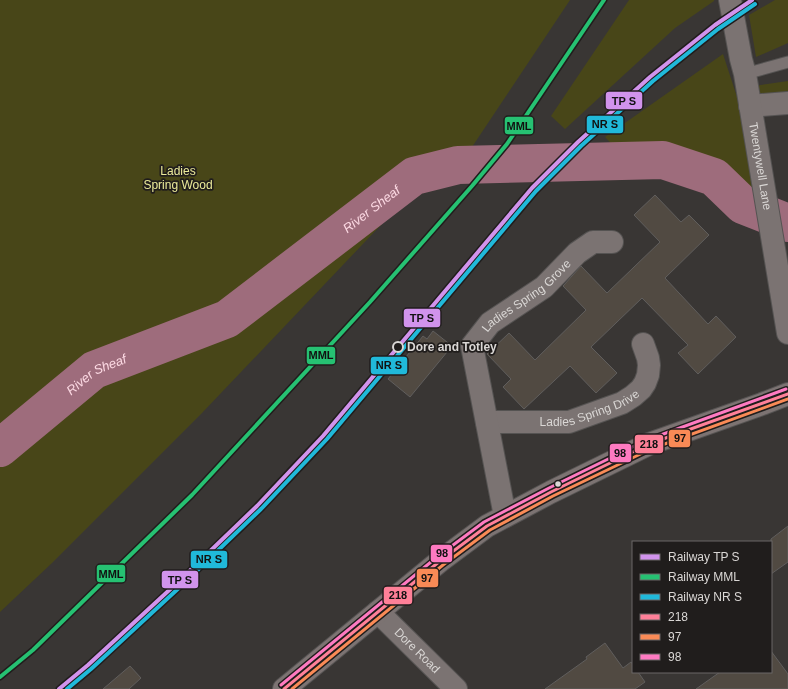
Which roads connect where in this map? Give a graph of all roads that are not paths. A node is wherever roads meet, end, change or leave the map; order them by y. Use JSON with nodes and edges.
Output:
{"nodes":[{"id":1,"x":730,"y":0,"type":"edge"},
{"id":2,"x":788,"y":62,"type":"edge"},
{"id":3,"x":745,"y":74,"type":"junction"},
{"id":4,"x":788,"y":103,"type":"edge"},
{"id":5,"x":750,"y":106,"type":"junction"},
{"id":6,"x":612,"y":242,"type":"dead end"},
{"id":7,"x":788,"y":333,"type":"edge"},
{"id":8,"x":643,"y":344,"type":"dead end"},
{"id":9,"x":788,"y":394,"type":"edge"},
{"id":10,"x":487,"y":422,"type":"junction"},
{"id":11,"x":505,"y":516,"type":"junction"},
{"id":12,"x":378,"y":612,"type":"junction"},
{"id":13,"x":284,"y":689,"type":"edge"},
{"id":14,"x":456,"y":689,"type":"edge"}],
"edges":[{"from":1,"to":3,"type":"street","name":"Twentywell Lane"},
{"from":2,"to":3,"type":"lane"},
{"from":3,"to":5,"type":"street","name":"Twentywell Lane"},
{"from":4,"to":5,"type":"street"},
{"from":5,"to":7,"type":"street","name":"Twentywell Lane"},
{"from":6,"to":10,"type":"street","name":"Ladies Spring Grove"},
{"from":8,"to":10,"type":"street","name":"Ladies Spring Drive"},
{"from":9,"to":11,"type":"main road"},
{"from":10,"to":11,"type":"street","name":"Ladies Spring Grove"},
{"from":11,"to":12,"type":"main road"},
{"from":12,"to":13,"type":"main road"},
{"from":12,"to":14,"type":"street","name":"Dore Road"}]}
